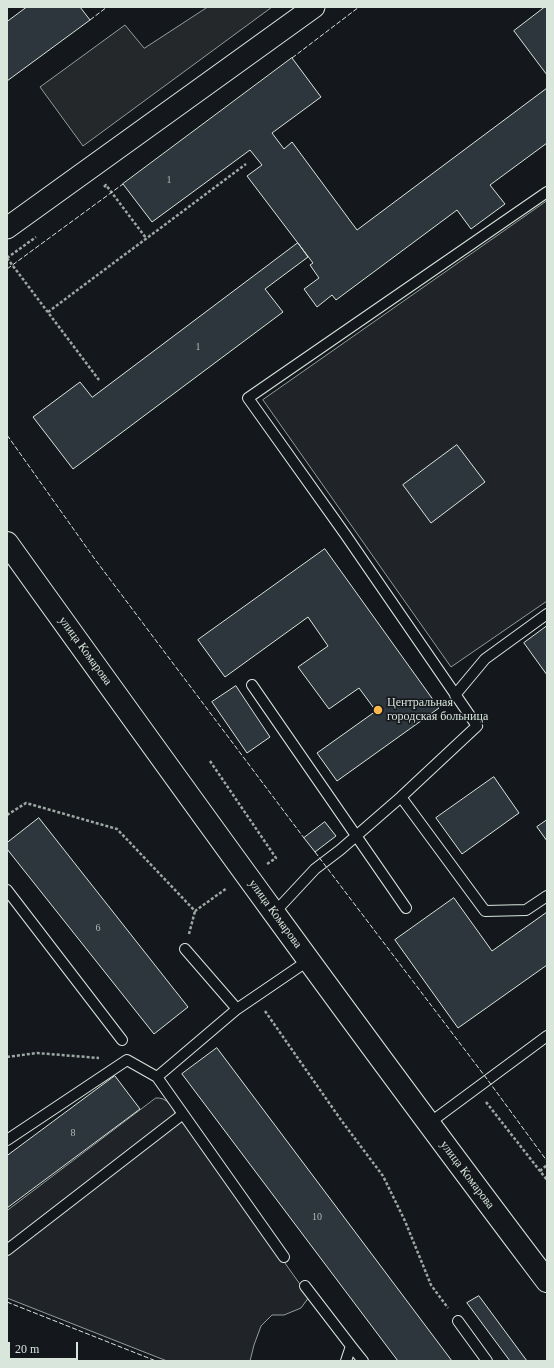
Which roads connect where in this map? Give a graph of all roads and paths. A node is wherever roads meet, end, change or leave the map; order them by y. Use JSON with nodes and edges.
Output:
{"nodes":[{"id":1,"x":314,"y":7,"type":"edge"},
{"id":2,"x":246,"y":164,"type":"dead end"},
{"id":3,"x":99,"y":190,"type":"dead end"},
{"id":4,"x":547,"y":192,"type":"edge"},
{"id":5,"x":7,"y":228,"type":"edge"},
{"id":6,"x":37,"y":236,"type":"dead end"},
{"id":7,"x":146,"y":238,"type":"junction"},
{"id":8,"x":7,"y":258,"type":"edge"},
{"id":9,"x":48,"y":312,"type":"junction"},
{"id":10,"x":99,"y":380,"type":"dead end"},
{"id":11,"x":7,"y":543,"type":"edge"},
{"id":12,"x":547,"y":614,"type":"edge"},
{"id":13,"x":252,"y":685,"type":"dead end"},
{"id":14,"x":455,"y":695,"type":"junction"},
{"id":15,"x":210,"y":761,"type":"dead end"},
{"id":16,"x":401,"y":797,"type":"junction"},
{"id":17,"x":7,"y":815,"type":"edge"},
{"id":18,"x":356,"y":836,"type":"junction"},
{"id":19,"x":247,"y":875,"type":"junction"},
{"id":20,"x":7,"y":890,"type":"edge"},
{"id":21,"x":547,"y":896,"type":"edge"},
{"id":22,"x":406,"y":908,"type":"dead end"},
{"id":23,"x":195,"y":911,"type":"junction"},
{"id":24,"x":274,"y":913,"type":"junction"},
{"id":25,"x":185,"y":948,"type":"joint"},
{"id":26,"x":309,"y":960,"type":"junction"},
{"id":27,"x":254,"y":996,"type":"junction"},
{"id":28,"x":237,"y":1009,"type":"junction"},
{"id":29,"x":547,"y":1036,"type":"edge"},
{"id":30,"x":122,"y":1040,"type":"dead end"},
{"id":31,"x":7,"y":1057,"type":"edge"},
{"id":32,"x":127,"y":1060,"type":"junction"},
{"id":33,"x":157,"y":1077,"type":"junction"},
{"id":34,"x":475,"y":1088,"type":"junction"},
{"id":35,"x":183,"y":1114,"type":"junction"},
{"id":36,"x":428,"y":1124,"type":"junction"},
{"id":37,"x":7,"y":1140,"type":"edge"},
{"id":38,"x":547,"y":1165,"type":"edge"},
{"id":39,"x":540,"y":1171,"type":"junction"},
{"id":40,"x":547,"y":1180,"type":"edge"},
{"id":41,"x":7,"y":1250,"type":"edge"},
{"id":42,"x":284,"y":1257,"type":"dead end"},
{"id":43,"x":547,"y":1281,"type":"edge"},
{"id":44,"x":305,"y":1286,"type":"dead end"},
{"id":45,"x":458,"y":1321,"type":"joint"},
{"id":46,"x":351,"y":1346,"type":"junction"},
{"id":47,"x":346,"y":1361,"type":"edge"},
{"id":48,"x":363,"y":1361,"type":"edge"},
{"id":49,"x":487,"y":1361,"type":"edge"}],
"edges":[{"from":1,"to":5,"type":"street"},
{"from":2,"to":7,"type":"path"},
{"from":3,"to":7,"type":"path"},
{"from":4,"to":14,"type":"lane"},
{"from":6,"to":8,"type":"path"},
{"from":7,"to":9,"type":"path"},
{"from":8,"to":9,"type":"path"},
{"from":9,"to":10,"type":"path"},
{"from":11,"to":19,"type":"main road","name":"улица Комарова"},
{"from":12,"to":14,"type":"lane"},
{"from":13,"to":18,"type":"lane"},
{"from":14,"to":16,"type":"lane"},
{"from":15,"to":19,"type":"path"},
{"from":16,"to":18,"type":"lane"},
{"from":16,"to":21,"type":"lane"},
{"from":17,"to":23,"type":"path"},
{"from":18,"to":22,"type":"lane"},
{"from":18,"to":24,"type":"lane"},
{"from":19,"to":23,"type":"path"},
{"from":19,"to":24,"type":"main road","name":"улица Комарова"},
{"from":20,"to":30,"type":"lane"},
{"from":23,"to":25,"type":"path"},
{"from":24,"to":26,"type":"main road","name":"улица Комарова"},
{"from":25,"to":28,"type":"lane"},
{"from":26,"to":27,"type":"lane"},
{"from":26,"to":36,"type":"main road","name":"улица Комарова"},
{"from":27,"to":28,"type":"lane"},
{"from":27,"to":45,"type":"path"},
{"from":28,"to":33,"type":"lane"},
{"from":29,"to":34,"type":"lane"},
{"from":31,"to":32,"type":"path"},
{"from":32,"to":33,"type":"lane"},
{"from":32,"to":37,"type":"lane"},
{"from":33,"to":35,"type":"lane"},
{"from":34,"to":36,"type":"lane"},
{"from":34,"to":39,"type":"path"},
{"from":35,"to":41,"type":"lane"},
{"from":35,"to":42,"type":"lane"},
{"from":36,"to":43,"type":"main road","name":"улица Комарова"},
{"from":38,"to":39,"type":"path"},
{"from":39,"to":40,"type":"path"},
{"from":44,"to":46,"type":"lane"},
{"from":45,"to":49,"type":"lane"},
{"from":46,"to":47,"type":"lane"},
{"from":46,"to":48,"type":"lane"}]}
